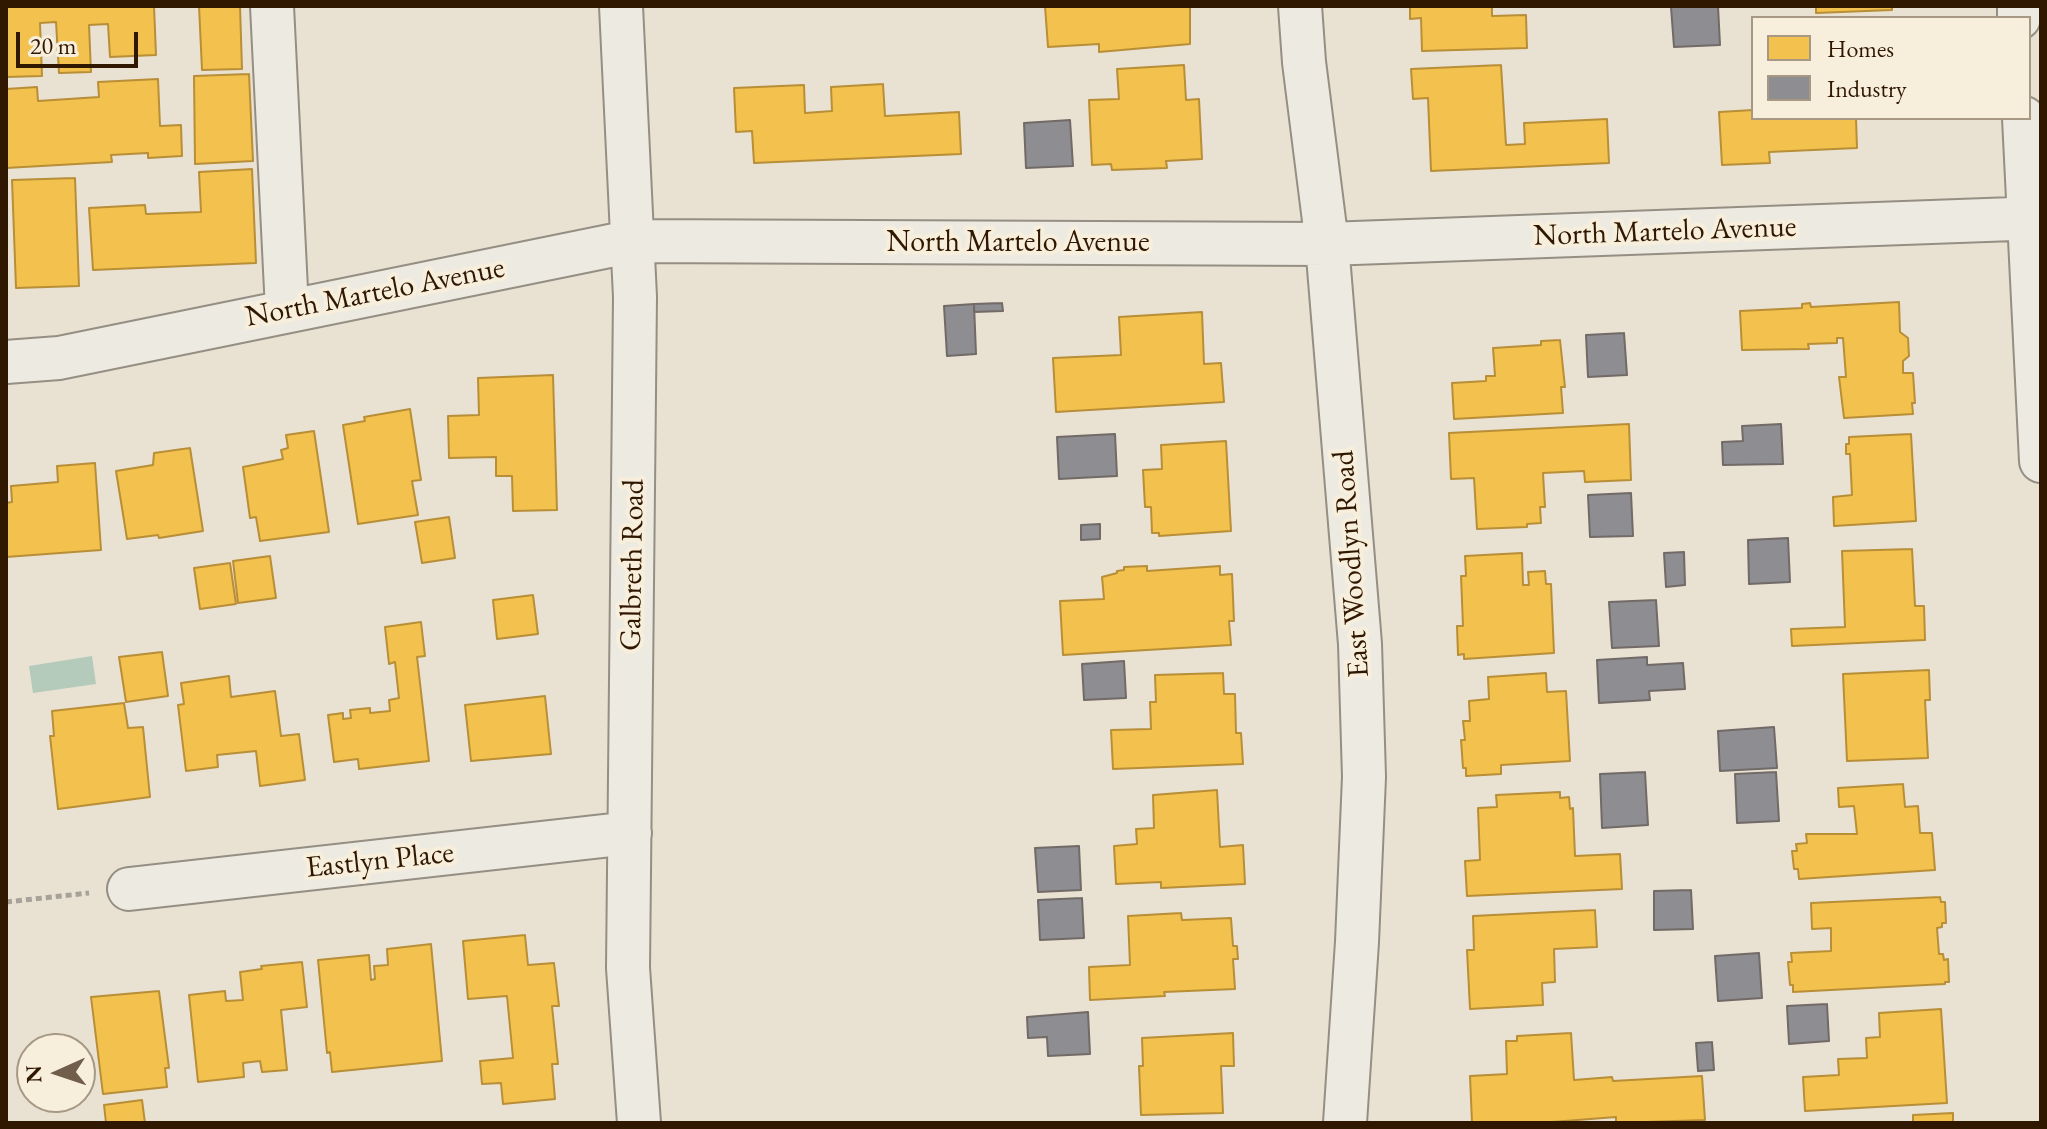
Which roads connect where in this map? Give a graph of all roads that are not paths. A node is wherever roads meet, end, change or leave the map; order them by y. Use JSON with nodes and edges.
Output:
{"nodes":[{"id":1,"x":272,"y":6,"type":"edge"},
{"id":2,"x":621,"y":6,"type":"edge"},
{"id":3,"x":1300,"y":6,"type":"edge"},
{"id":4,"x":2024,"y":120,"type":"edge"},
{"id":5,"x":2035,"y":218,"type":"edge"},
{"id":6,"x":634,"y":241,"type":"junction"},
{"id":7,"x":1327,"y":244,"type":"junction"},
{"id":8,"x":287,"y":310,"type":"junction"},
{"id":9,"x":6,"y":362,"type":"edge"},
{"id":10,"x":2041,"y":461,"type":"edge"},
{"id":11,"x":630,"y":833,"type":"junction"},
{"id":12,"x":129,"y":889,"type":"road end"},
{"id":13,"x":639,"y":1123,"type":"edge"},
{"id":14,"x":1345,"y":1123,"type":"edge"}],
"edges":[{"from":1,"to":8,"type":"street"},
{"from":2,"to":6,"type":"street","name":"Galbreth Road"},
{"from":3,"to":7,"type":"street","name":"East Woodlyn Road"},
{"from":4,"to":5,"type":"street"},
{"from":5,"to":7,"type":"street","name":"North Martelo Avenue"},
{"from":5,"to":10,"type":"street"},
{"from":6,"to":7,"type":"street","name":"North Martelo Avenue"},
{"from":6,"to":8,"type":"street","name":"North Martelo Avenue"},
{"from":6,"to":11,"type":"street","name":"Galbreth Road"},
{"from":7,"to":14,"type":"street","name":"East Woodlyn Road"},
{"from":8,"to":9,"type":"street","name":"North Martelo Avenue"},
{"from":11,"to":12,"type":"street","name":"Eastlyn Place"},
{"from":11,"to":13,"type":"street","name":"Galbreth Road"}]}
